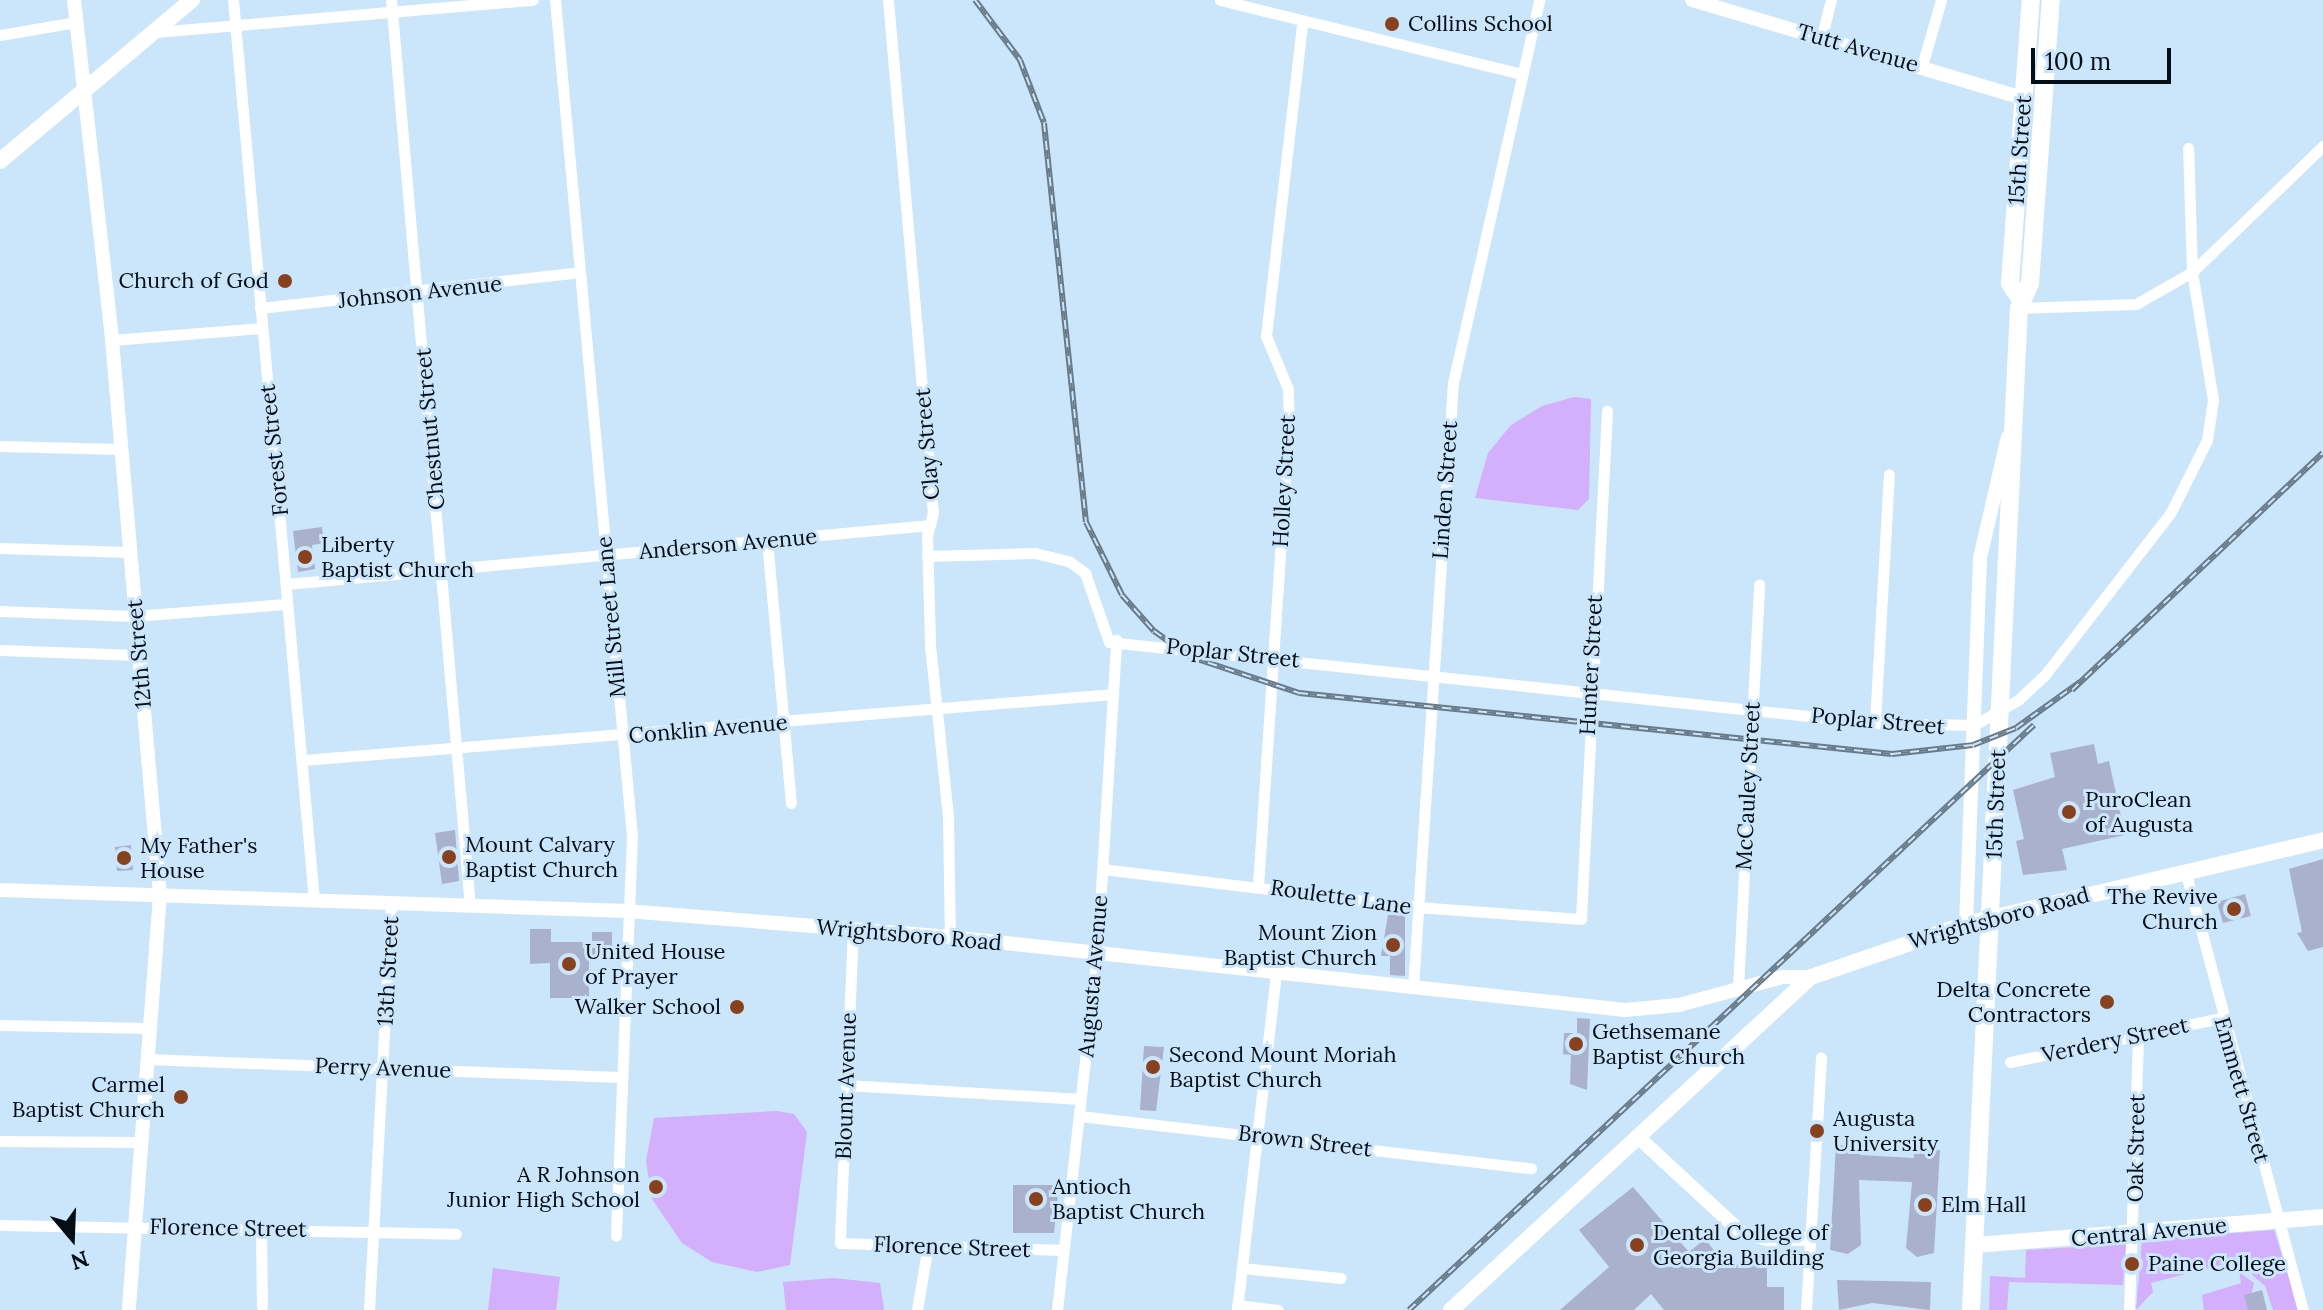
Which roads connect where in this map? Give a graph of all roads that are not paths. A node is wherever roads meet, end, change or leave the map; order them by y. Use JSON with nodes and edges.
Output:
{"nodes":[{"id":1,"x":74,"y":0,"type":"edge"},
{"id":2,"x":192,"y":0,"type":"edge"},
{"id":3,"x":233,"y":0,"type":"edge"},
{"id":4,"x":533,"y":0,"type":"edge"},
{"id":5,"x":555,"y":0,"type":"edge"},
{"id":6,"x":888,"y":0,"type":"edge"},
{"id":7,"x":1220,"y":0,"type":"edge"},
{"id":8,"x":1539,"y":0,"type":"edge"},
{"id":9,"x":1692,"y":0,"type":"edge"},
{"id":10,"x":1831,"y":0,"type":"edge"},
{"id":11,"x":1941,"y":0,"type":"edge"},
{"id":12,"x":2031,"y":0,"type":"edge"},
{"id":13,"x":2051,"y":0,"type":"edge"},
{"id":14,"x":1725,"y":4,"type":"edge"},
{"id":15,"x":392,"y":6,"type":"edge"},
{"id":16,"x":76,"y":22,"type":"junction"},
{"id":17,"x":1302,"y":24,"type":"junction"},
{"id":18,"x":235,"y":25,"type":"junction"},
{"id":19,"x":155,"y":32,"type":"junction"},
{"id":20,"x":0,"y":35,"type":"edge"},
{"id":21,"x":1821,"y":39,"type":"junction"},
{"id":22,"x":1922,"y":66,"type":"junction"},
{"id":23,"x":1522,"y":74,"type":"junction"},
{"id":24,"x":83,"y":91,"type":"junction"},
{"id":25,"x":2023,"y":98,"type":"junction"},
{"id":26,"x":2323,"y":146,"type":"edge"},
{"id":27,"x":2188,"y":148,"type":"dead end"},
{"id":28,"x":0,"y":161,"type":"edge"},
{"id":29,"x":579,"y":272,"type":"junction"},
{"id":30,"x":2192,"y":272,"type":"junction"},
{"id":31,"x":418,"y":290,"type":"junction"},
{"id":32,"x":2019,"y":302,"type":"junction"},
{"id":33,"x":260,"y":308,"type":"junction"},
{"id":34,"x":262,"y":328,"type":"junction"},
{"id":35,"x":112,"y":340,"type":"junction"},
{"id":36,"x":1607,"y":411,"type":"dead end"},
{"id":37,"x":2013,"y":422,"type":"junction"},
{"id":38,"x":0,"y":446,"type":"edge"},
{"id":39,"x":120,"y":449,"type":"junction"},
{"id":40,"x":1889,"y":474,"type":"dead end"},
{"id":41,"x":930,"y":525,"type":"junction"},
{"id":42,"x":767,"y":540,"type":"junction"},
{"id":43,"x":0,"y":548,"type":"edge"},
{"id":44,"x":130,"y":552,"type":"junction"},
{"id":45,"x":606,"y":556,"type":"junction"},
{"id":46,"x":927,"y":556,"type":"junction"},
{"id":47,"x":442,"y":567,"type":"junction"},
{"id":48,"x":287,"y":584,"type":"junction"},
{"id":49,"x":1759,"y":585,"type":"dead end"},
{"id":50,"x":286,"y":604,"type":"junction"},
{"id":51,"x":0,"y":611,"type":"edge"},
{"id":52,"x":134,"y":616,"type":"junction"},
{"id":53,"x":1116,"y":640,"type":"junction"},
{"id":54,"x":0,"y":650,"type":"edge"},
{"id":55,"x":138,"y":655,"type":"junction"},
{"id":56,"x":1272,"y":658,"type":"junction"},
{"id":57,"x":1430,"y":674,"type":"junction"},
{"id":58,"x":1588,"y":693,"type":"junction"},
{"id":59,"x":1113,"y":694,"type":"junction"},
{"id":60,"x":937,"y":704,"type":"junction"},
{"id":61,"x":1752,"y":708,"type":"junction"},
{"id":62,"x":783,"y":723,"type":"junction"},
{"id":63,"x":1875,"y":723,"type":"junction"},
{"id":64,"x":1974,"y":725,"type":"junction"},
{"id":65,"x":623,"y":737,"type":"junction"},
{"id":66,"x":458,"y":749,"type":"junction"},
{"id":67,"x":303,"y":760,"type":"junction"},
{"id":68,"x":791,"y":803,"type":"dead end"},
{"id":69,"x":2323,"y":840,"type":"edge"},
{"id":70,"x":1102,"y":869,"type":"junction"},
{"id":71,"x":2185,"y":870,"type":"junction"},
{"id":72,"x":1258,"y":886,"type":"junction"},
{"id":73,"x":0,"y":890,"type":"edge"},
{"id":74,"x":160,"y":895,"type":"junction"},
{"id":75,"x":314,"y":901,"type":"junction"},
{"id":76,"x":391,"y":903,"type":"junction"},
{"id":77,"x":470,"y":906,"type":"junction"},
{"id":78,"x":1417,"y":907,"type":"junction"},
{"id":79,"x":627,"y":911,"type":"junction"},
{"id":80,"x":1581,"y":919,"type":"joint"},
{"id":81,"x":1966,"y":924,"type":"junction"},
{"id":82,"x":853,"y":928,"type":"junction"},
{"id":83,"x":950,"y":937,"type":"junction"},
{"id":84,"x":1097,"y":955,"type":"junction"},
{"id":85,"x":1276,"y":973,"type":"junction"},
{"id":86,"x":1815,"y":976,"type":"junction"},
{"id":87,"x":1413,"y":988,"type":"junction"},
{"id":88,"x":1738,"y":988,"type":"junction"},
{"id":89,"x":2221,"y":1018,"type":"junction"},
{"id":90,"x":0,"y":1025,"type":"edge"},
{"id":91,"x":149,"y":1028,"type":"junction"},
{"id":92,"x":2138,"y":1034,"type":"junction"},
{"id":93,"x":1821,"y":1057,"type":"dead end"},
{"id":94,"x":147,"y":1059,"type":"junction"},
{"id":95,"x":2010,"y":1062,"type":"dead end"},
{"id":96,"x":383,"y":1068,"type":"junction"},
{"id":97,"x":619,"y":1077,"type":"junction"},
{"id":98,"x":846,"y":1085,"type":"junction"},
{"id":99,"x":1081,"y":1099,"type":"junction"},
{"id":100,"x":1079,"y":1116,"type":"junction"},
{"id":101,"x":1258,"y":1136,"type":"junction"},
{"id":102,"x":1639,"y":1138,"type":"junction"},
{"id":103,"x":0,"y":1141,"type":"edge"},
{"id":104,"x":141,"y":1142,"type":"junction"},
{"id":105,"x":1531,"y":1168,"type":"dead end"},
{"id":106,"x":2323,"y":1217,"type":"edge"},
{"id":107,"x":2279,"y":1220,"type":"junction"},
{"id":108,"x":0,"y":1225,"type":"edge"},
{"id":109,"x":135,"y":1226,"type":"junction"},
{"id":110,"x":261,"y":1228,"type":"junction"},
{"id":111,"x":376,"y":1231,"type":"junction"},
{"id":112,"x":2135,"y":1232,"type":"junction"},
{"id":113,"x":456,"y":1234,"type":"dead end"},
{"id":114,"x":616,"y":1236,"type":"dead end"},
{"id":115,"x":1811,"y":1239,"type":"junction"},
{"id":116,"x":840,"y":1243,"type":"joint"},
{"id":117,"x":928,"y":1245,"type":"junction"},
{"id":118,"x":1975,"y":1245,"type":"junction"},
{"id":119,"x":1064,"y":1250,"type":"junction"},
{"id":120,"x":1242,"y":1268,"type":"junction"},
{"id":121,"x":1340,"y":1278,"type":"dead end"},
{"id":122,"x":262,"y":1306,"type":"dead end"},
{"id":123,"x":1237,"y":1307,"type":"edge"},
{"id":124,"x":129,"y":1310,"type":"edge"},
{"id":125,"x":369,"y":1310,"type":"edge"},
{"id":126,"x":917,"y":1310,"type":"edge"},
{"id":127,"x":1057,"y":1310,"type":"edge"},
{"id":128,"x":1278,"y":1310,"type":"edge"},
{"id":129,"x":1451,"y":1310,"type":"edge"},
{"id":130,"x":1806,"y":1310,"type":"edge"},
{"id":131,"x":1971,"y":1310,"type":"edge"},
{"id":132,"x":2129,"y":1310,"type":"edge"},
{"id":133,"x":2303,"y":1310,"type":"edge"}],
"edges":[{"from":1,"to":16,"type":"street","name":"12th Street"},
{"from":2,"to":19,"type":"main road"},
{"from":3,"to":18,"type":"street","name":"Forest Street"},
{"from":4,"to":15,"type":"street"},
{"from":5,"to":29,"type":"street","name":"Mill Street Lane"},
{"from":6,"to":41,"type":"street","name":"Clay Street"},
{"from":7,"to":17,"type":"street"},
{"from":8,"to":23,"type":"street","name":"Linden Street"},
{"from":9,"to":14,"type":"street","name":"Tutt Avenue"},
{"from":10,"to":21,"type":"street"},
{"from":11,"to":22,"type":"street"},
{"from":12,"to":25,"type":"main road","name":"15th Street"},
{"from":13,"to":32,"type":"main road","name":"15th Street"},
{"from":14,"to":21,"type":"street","name":"Tutt Avenue"},
{"from":15,"to":18,"type":"street"},
{"from":15,"to":31,"type":"street","name":"Chestnut Street"},
{"from":16,"to":20,"type":"street"},
{"from":16,"to":24,"type":"street","name":"12th Street"},
{"from":17,"to":23,"type":"street"},
{"from":17,"to":56,"type":"street","name":"Holley Street"},
{"from":18,"to":19,"type":"street"},
{"from":18,"to":33,"type":"street","name":"Forest Street"},
{"from":19,"to":24,"type":"main road"},
{"from":21,"to":22,"type":"street","name":"Tutt Avenue"},
{"from":22,"to":25,"type":"street","name":"Tutt Avenue"},
{"from":23,"to":57,"type":"street","name":"Linden Street"},
{"from":24,"to":28,"type":"main road"},
{"from":24,"to":35,"type":"street","name":"12th Street"},
{"from":25,"to":32,"type":"main road","name":"15th Street"},
{"from":26,"to":30,"type":"street"},
{"from":27,"to":30,"type":"street","name":"Poplar Street"},
{"from":29,"to":31,"type":"street","name":"Johnson Avenue"},
{"from":29,"to":45,"type":"street","name":"Mill Street Lane"},
{"from":30,"to":32,"type":"street"},
{"from":30,"to":64,"type":"street","name":"Poplar Street"},
{"from":31,"to":33,"type":"street","name":"Johnson Avenue"},
{"from":31,"to":47,"type":"street","name":"Chestnut Street"},
{"from":32,"to":37,"type":"main road","name":"15th Street"},
{"from":33,"to":34,"type":"street","name":"Forest Street"},
{"from":34,"to":35,"type":"street"},
{"from":34,"to":48,"type":"street","name":"Forest Street"},
{"from":35,"to":39,"type":"street","name":"12th Street"},
{"from":36,"to":58,"type":"street","name":"Hunter Street"},
{"from":37,"to":64,"type":"street"},
{"from":37,"to":118,"type":"main road","name":"15th Street"},
{"from":38,"to":39,"type":"street"},
{"from":39,"to":44,"type":"street","name":"12th Street"},
{"from":40,"to":63,"type":"street"},
{"from":41,"to":42,"type":"street","name":"Anderson Avenue"},
{"from":41,"to":46,"type":"street","name":"Clay Street"},
{"from":42,"to":45,"type":"street","name":"Anderson Avenue"},
{"from":42,"to":62,"type":"street"},
{"from":43,"to":44,"type":"street"},
{"from":44,"to":52,"type":"street","name":"12th Street"},
{"from":45,"to":47,"type":"street","name":"Anderson Avenue"},
{"from":45,"to":65,"type":"street","name":"Mill Street Lane"},
{"from":46,"to":53,"type":"street"},
{"from":46,"to":60,"type":"street","name":"Clay Street"},
{"from":47,"to":48,"type":"street","name":"Anderson Avenue"},
{"from":47,"to":66,"type":"street","name":"Chestnut Street"},
{"from":48,"to":50,"type":"street","name":"Forest Street"},
{"from":49,"to":61,"type":"street","name":"McCauley Street"},
{"from":50,"to":52,"type":"street"},
{"from":50,"to":67,"type":"street","name":"Forest Street"},
{"from":51,"to":52,"type":"street"},
{"from":52,"to":55,"type":"street","name":"12th Street"},
{"from":53,"to":56,"type":"street","name":"Poplar Street"},
{"from":53,"to":59,"type":"street","name":"Augusta Avenue"},
{"from":54,"to":55,"type":"street"},
{"from":55,"to":74,"type":"street","name":"12th Street"},
{"from":56,"to":57,"type":"street","name":"Poplar Street"},
{"from":56,"to":72,"type":"street","name":"Holley Street"},
{"from":57,"to":58,"type":"street","name":"Poplar Street"},
{"from":57,"to":78,"type":"street","name":"Linden Street"},
{"from":58,"to":61,"type":"street","name":"Poplar Street"},
{"from":58,"to":80,"type":"street","name":"Hunter Street"},
{"from":59,"to":60,"type":"street","name":"Conklin Avenue"},
{"from":59,"to":70,"type":"street","name":"Augusta Avenue"},
{"from":60,"to":62,"type":"street","name":"Conklin Avenue"},
{"from":60,"to":83,"type":"street","name":"Clay Street"},
{"from":61,"to":63,"type":"street","name":"Poplar Street"},
{"from":61,"to":88,"type":"street","name":"McCauley Street"},
{"from":62,"to":65,"type":"street","name":"Conklin Avenue"},
{"from":62,"to":68,"type":"street"},
{"from":63,"to":64,"type":"street","name":"Poplar Street"},
{"from":64,"to":81,"type":"street"},
{"from":65,"to":66,"type":"street","name":"Conklin Avenue"},
{"from":65,"to":79,"type":"street","name":"Mill Street Lane"},
{"from":66,"to":67,"type":"street","name":"Conklin Avenue"},
{"from":66,"to":77,"type":"street","name":"Chestnut Street"},
{"from":67,"to":75,"type":"street","name":"Forest Street"},
{"from":69,"to":71,"type":"main road","name":"Wrightsboro Road"},
{"from":70,"to":72,"type":"street","name":"Roulette Lane"},
{"from":70,"to":84,"type":"street","name":"Augusta Avenue"},
{"from":71,"to":81,"type":"main road","name":"Wrightsboro Road"},
{"from":71,"to":89,"type":"street","name":"Emmett Street"},
{"from":72,"to":78,"type":"street","name":"Roulette Lane"},
{"from":73,"to":74,"type":"street","name":"Wrightsboro Road"},
{"from":74,"to":75,"type":"street","name":"Wrightsboro Road"},
{"from":74,"to":91,"type":"street","name":"12th Street"},
{"from":75,"to":76,"type":"street","name":"Wrightsboro Road"},
{"from":76,"to":77,"type":"street","name":"Wrightsboro Road"},
{"from":76,"to":96,"type":"street","name":"13th Street"},
{"from":77,"to":79,"type":"street","name":"Wrightsboro Road"},
{"from":78,"to":80,"type":"street","name":"Roulette Lane"},
{"from":78,"to":87,"type":"street","name":"Linden Street"},
{"from":79,"to":82,"type":"street","name":"Wrightsboro Road"},
{"from":79,"to":97,"type":"street","name":"Mill Street Lane"},
{"from":81,"to":86,"type":"main road","name":"Wrightsboro Road"},
{"from":82,"to":83,"type":"street","name":"Wrightsboro Road"},
{"from":82,"to":98,"type":"street","name":"Blount Avenue"},
{"from":83,"to":84,"type":"street","name":"Wrightsboro Road"},
{"from":84,"to":85,"type":"street","name":"Wrightsboro Road"},
{"from":84,"to":99,"type":"street","name":"Augusta Avenue"},
{"from":85,"to":87,"type":"street","name":"Wrightsboro Road"},
{"from":85,"to":101,"type":"street"},
{"from":86,"to":88,"type":"street","name":"Wrightsboro Road"},
{"from":86,"to":102,"type":"main road"},
{"from":87,"to":88,"type":"street","name":"Wrightsboro Road"},
{"from":89,"to":92,"type":"street","name":"Verdery Street"},
{"from":89,"to":107,"type":"street","name":"Emmett Street"},
{"from":90,"to":91,"type":"street"},
{"from":91,"to":94,"type":"street","name":"12th Street"},
{"from":92,"to":95,"type":"street","name":"Verdery Street"},
{"from":92,"to":112,"type":"street","name":"Oak Street"},
{"from":93,"to":115,"type":"street"},
{"from":94,"to":96,"type":"street","name":"Perry Avenue"},
{"from":94,"to":104,"type":"street","name":"12th Street"},
{"from":96,"to":97,"type":"street","name":"Perry Avenue"},
{"from":96,"to":111,"type":"street","name":"13th Street"},
{"from":97,"to":114,"type":"street","name":"Mill Street Lane"},
{"from":98,"to":99,"type":"street"},
{"from":98,"to":116,"type":"street","name":"Blount Avenue"},
{"from":99,"to":100,"type":"street","name":"Augusta Avenue"},
{"from":100,"to":101,"type":"street","name":"Brown Street"},
{"from":100,"to":119,"type":"street","name":"Augusta Avenue"},
{"from":101,"to":105,"type":"street","name":"Brown Street"},
{"from":101,"to":120,"type":"street"},
{"from":102,"to":115,"type":"street"},
{"from":102,"to":129,"type":"main road"},
{"from":103,"to":104,"type":"street"},
{"from":104,"to":109,"type":"street","name":"12th Street"},
{"from":106,"to":107,"type":"main road","name":"Central Avenue"},
{"from":107,"to":112,"type":"main road","name":"Central Avenue"},
{"from":107,"to":133,"type":"street","name":"Emmett Street"},
{"from":108,"to":109,"type":"street","name":"Florence Street"},
{"from":109,"to":110,"type":"street","name":"Florence Street"},
{"from":109,"to":124,"type":"street","name":"12th Street"},
{"from":110,"to":111,"type":"street","name":"Florence Street"},
{"from":110,"to":122,"type":"street"},
{"from":111,"to":113,"type":"street","name":"Florence Street"},
{"from":111,"to":125,"type":"street","name":"13th Street"},
{"from":112,"to":118,"type":"main road","name":"Central Avenue"},
{"from":112,"to":132,"type":"street","name":"Oak Street"},
{"from":115,"to":130,"type":"street"},
{"from":116,"to":117,"type":"street","name":"Florence Street"},
{"from":117,"to":119,"type":"street","name":"Florence Street"},
{"from":117,"to":126,"type":"street"},
{"from":118,"to":131,"type":"main road","name":"15th Street"},
{"from":119,"to":127,"type":"street","name":"Augusta Avenue"},
{"from":120,"to":121,"type":"street"},
{"from":120,"to":123,"type":"street"},
{"from":123,"to":128,"type":"street"}]}
